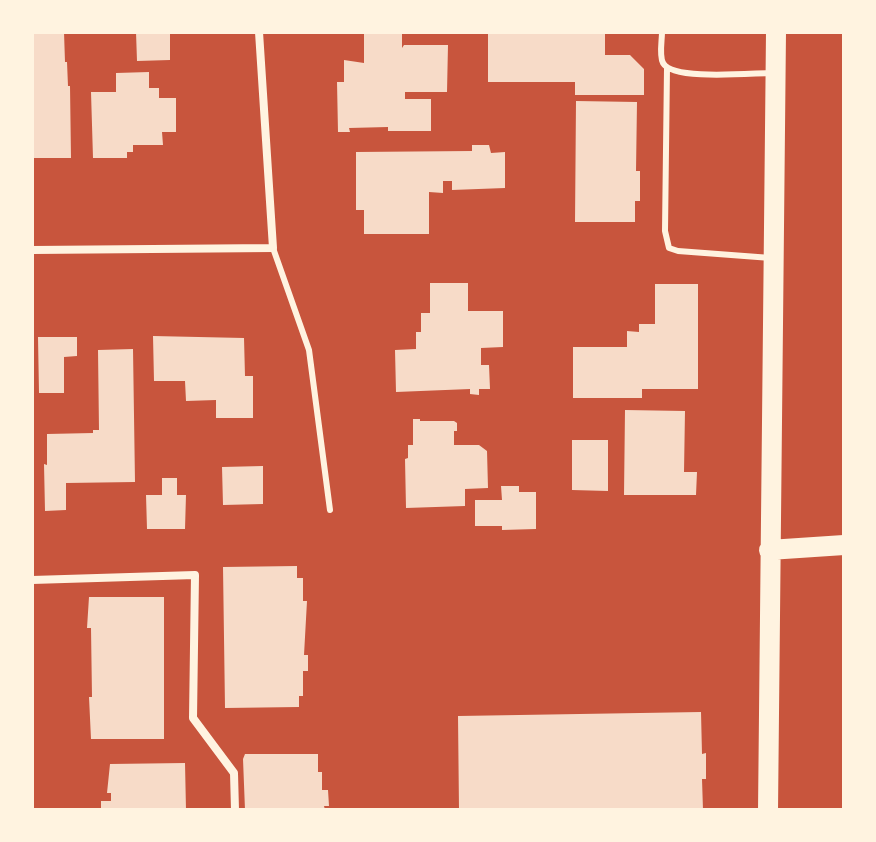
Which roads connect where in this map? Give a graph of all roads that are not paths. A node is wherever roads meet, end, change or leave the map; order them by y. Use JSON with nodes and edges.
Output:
{"nodes":[{"id":1,"x":259,"y":32,"type":"edge"},
{"id":2,"x":662,"y":32,"type":"edge"},
{"id":3,"x":776,"y":32,"type":"edge"},
{"id":4,"x":667,"y":68,"type":"junction"},
{"id":5,"x":776,"y":73,"type":"junction"},
{"id":6,"x":273,"y":248,"type":"junction"},
{"id":7,"x":32,"y":250,"type":"edge"},
{"id":8,"x":774,"y":259,"type":"junction"},
{"id":9,"x":330,"y":510,"type":"dead end"},
{"id":10,"x":844,"y":545,"type":"edge"},
{"id":11,"x":769,"y":550,"type":"junction"},
{"id":12,"x":32,"y":580,"type":"edge"},
{"id":13,"x":235,"y":810,"type":"edge"},
{"id":14,"x":768,"y":810,"type":"edge"}],
"edges":[{"from":1,"to":6,"type":"street"},
{"from":2,"to":4,"type":"lane"},
{"from":3,"to":5,"type":"main road"},
{"from":4,"to":5,"type":"lane"},
{"from":4,"to":8,"type":"lane"},
{"from":5,"to":8,"type":"main road"},
{"from":6,"to":7,"type":"street"},
{"from":6,"to":9,"type":"lane"},
{"from":8,"to":11,"type":"main road"},
{"from":10,"to":11,"type":"main road"},
{"from":11,"to":14,"type":"main road"},
{"from":12,"to":13,"type":"street"}]}
